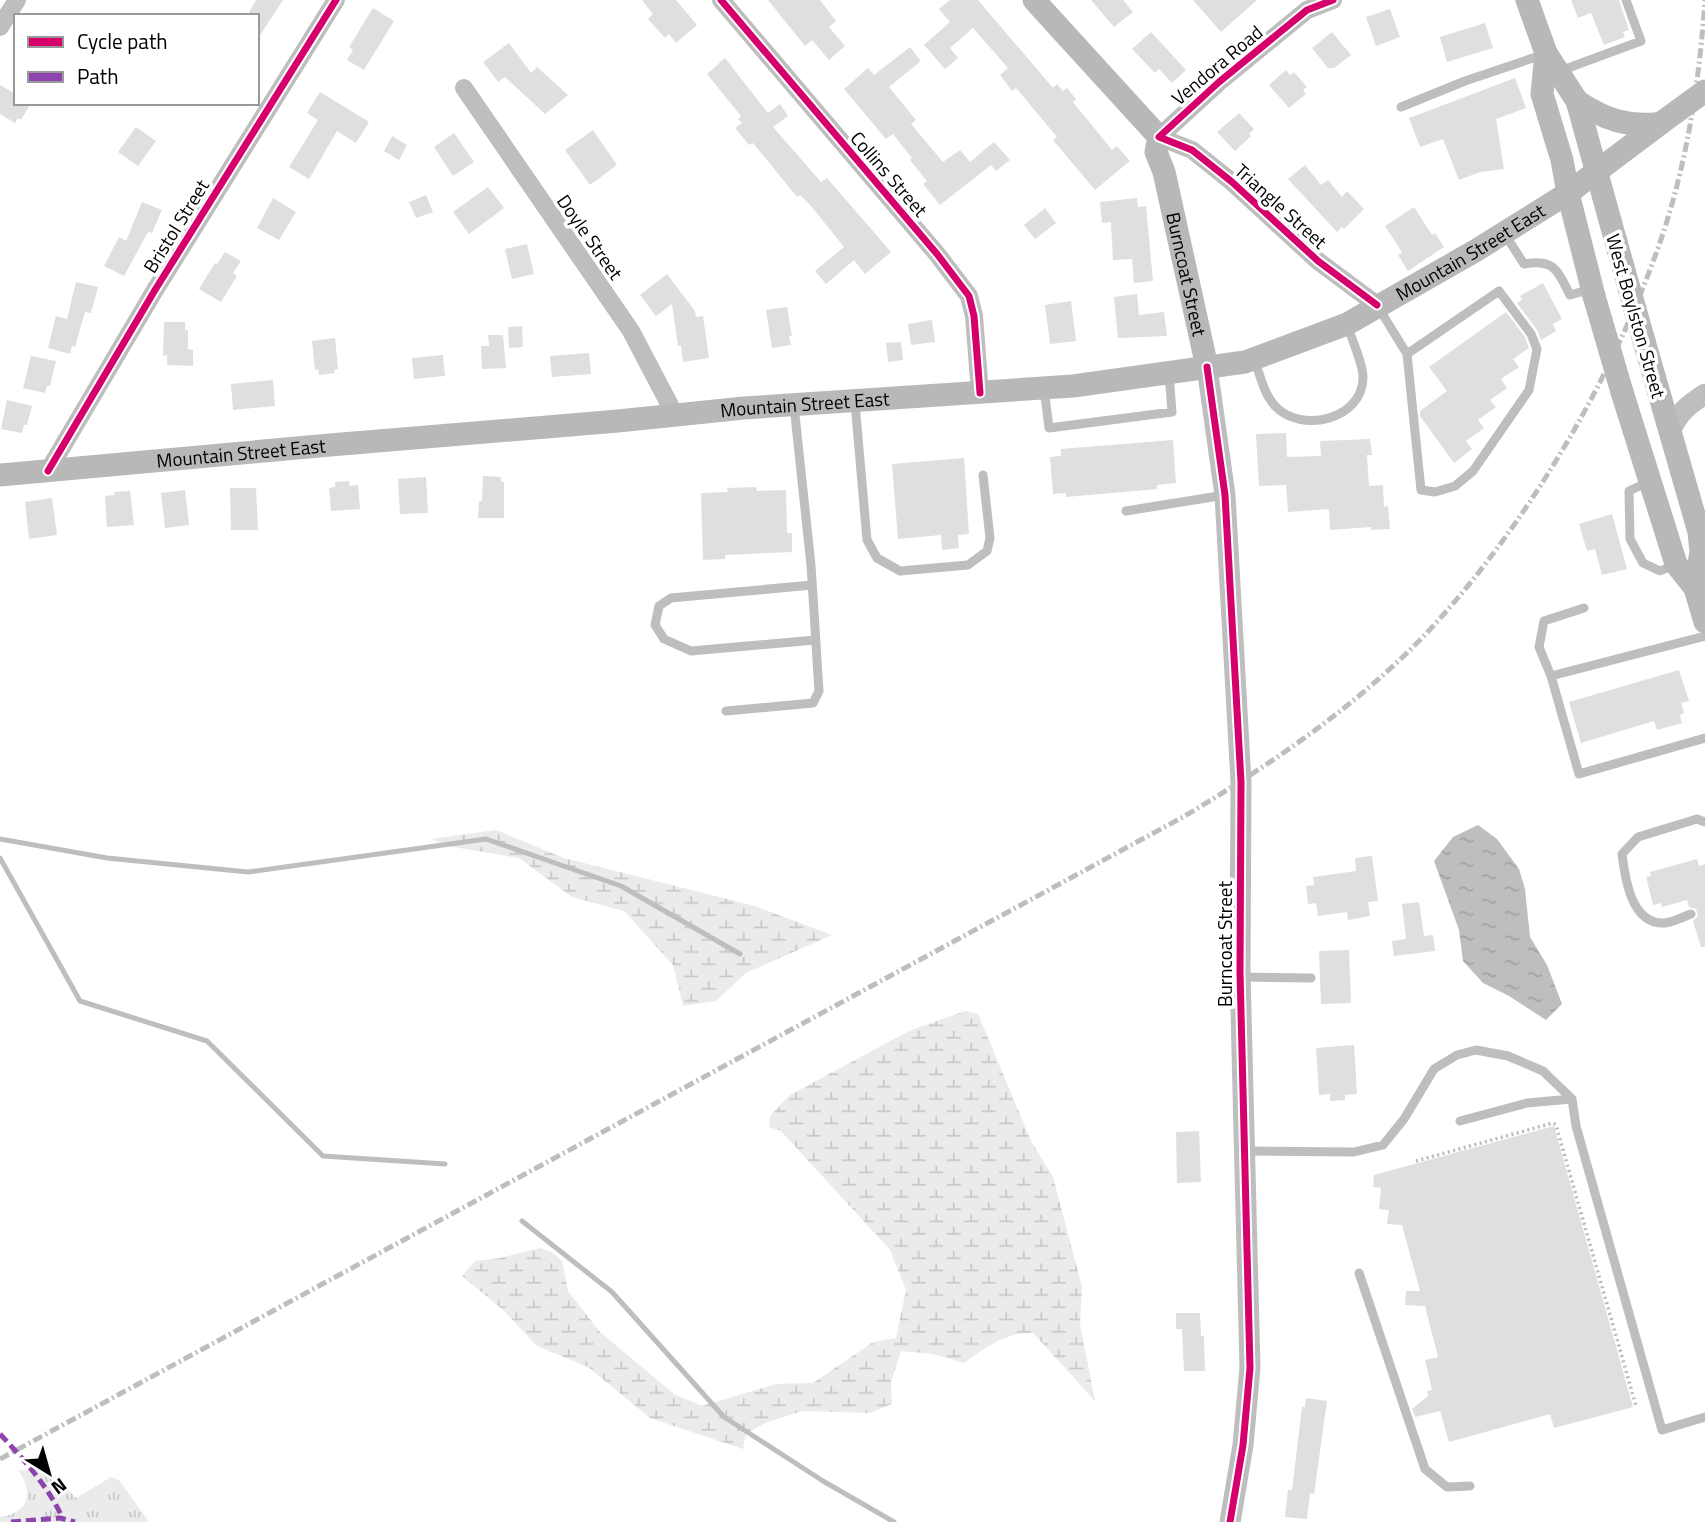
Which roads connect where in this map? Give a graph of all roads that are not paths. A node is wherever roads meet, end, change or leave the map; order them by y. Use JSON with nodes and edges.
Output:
{"nodes":[{"id":1,"x":17,"y":0,"type":"edge"},
{"id":2,"x":336,"y":0,"type":"edge"},
{"id":3,"x":720,"y":0,"type":"edge"},
{"id":4,"x":1034,"y":0,"type":"edge"},
{"id":5,"x":1333,"y":0,"type":"edge"},
{"id":6,"x":1527,"y":0,"type":"edge"},
{"id":7,"x":1626,"y":0,"type":"edge"},
{"id":8,"x":0,"y":27,"type":"edge"},
{"id":9,"x":1552,"y":62,"type":"junction"},
{"id":10,"x":464,"y":88,"type":"dead end"},
{"id":11,"x":1705,"y":91,"type":"edge"},
{"id":12,"x":1577,"y":101,"type":"junction"},
{"id":13,"x":1401,"y":107,"type":"dead end"},
{"id":14,"x":1654,"y":127,"type":"junction"},
{"id":15,"x":1159,"y":136,"type":"junction"},
{"id":16,"x":1595,"y":173,"type":"junction"},
{"id":17,"x":1568,"y":193,"type":"junction"},
{"id":18,"x":1504,"y":233,"type":"junction"},
{"id":19,"x":1593,"y":292,"type":"junction"},
{"id":20,"x":1377,"y":305,"type":"junction"},
{"id":21,"x":1347,"y":324,"type":"junction"},
{"id":22,"x":1407,"y":354,"type":"junction"},
{"id":23,"x":1254,"y":359,"type":"junction"},
{"id":24,"x":1207,"y":367,"type":"junction"},
{"id":25,"x":1168,"y":373,"type":"junction"},
{"id":26,"x":1044,"y":388,"type":"junction"},
{"id":27,"x":980,"y":393,"type":"junction"},
{"id":28,"x":1705,"y":394,"type":"edge"},
{"id":29,"x":855,"y":401,"type":"junction"},
{"id":30,"x":794,"y":405,"type":"junction"},
{"id":31,"x":675,"y":415,"type":"junction"},
{"id":32,"x":1670,"y":432,"type":"junction"},
{"id":33,"x":48,"y":471,"type":"junction"},
{"id":34,"x":0,"y":475,"type":"edge"},
{"id":35,"x":983,"y":475,"type":"dead end"},
{"id":36,"x":1649,"y":481,"type":"junction"},
{"id":37,"x":1225,"y":495,"type":"junction"},
{"id":38,"x":1126,"y":511,"type":"dead end"},
{"id":39,"x":1676,"y":564,"type":"junction"},
{"id":40,"x":812,"y":585,"type":"junction"},
{"id":41,"x":1695,"y":587,"type":"junction"},
{"id":42,"x":1584,"y":608,"type":"dead end"},
{"id":43,"x":1705,"y":622,"type":"edge"},
{"id":44,"x":1705,"y":636,"type":"edge"},
{"id":45,"x":816,"y":640,"type":"junction"},
{"id":46,"x":1551,"y":676,"type":"junction"},
{"id":47,"x":726,"y":711,"type":"dead end"},
{"id":48,"x":1705,"y":738,"type":"edge"},
{"id":49,"x":1701,"y":820,"type":"edge"},
{"id":50,"x":1691,"y":914,"type":"dead end"},
{"id":51,"x":1240,"y":977,"type":"junction"},
{"id":52,"x":1311,"y":978,"type":"dead end"},
{"id":53,"x":1572,"y":1099,"type":"junction"},
{"id":54,"x":1460,"y":1121,"type":"dead end"},
{"id":55,"x":1244,"y":1152,"type":"junction"},
{"id":56,"x":1359,"y":1273,"type":"dead end"},
{"id":57,"x":1705,"y":1418,"type":"edge"},
{"id":58,"x":1470,"y":1486,"type":"dead end"},
{"id":59,"x":1230,"y":1522,"type":"edge"}],
"edges":[{"from":1,"to":8,"type":"street"},
{"from":2,"to":33,"type":"street","name":"Bristol Street"},
{"from":3,"to":27,"type":"street","name":"Collins Street"},
{"from":4,"to":15,"type":"main road"},
{"from":5,"to":15,"type":"street","name":"Vendora Road"},
{"from":6,"to":9,"type":"main road","name":"West Boylston Street"},
{"from":7,"to":9,"type":"lane"},
{"from":9,"to":12,"type":"main road","name":"West Boylston Street"},
{"from":9,"to":13,"type":"lane"},
{"from":9,"to":17,"type":"main road","name":"West Boylston Street"},
{"from":10,"to":31,"type":"street","name":"Doyle Street"},
{"from":11,"to":14,"type":"main road","name":"Mountain Street East","bridge":true},
{"from":12,"to":14,"type":"main road"},
{"from":12,"to":16,"type":"main road","name":"West Boylston Street"},
{"from":14,"to":16,"type":"main road","name":"Mountain Street East"},
{"from":15,"to":20,"type":"street","name":"Triangle Street"},
{"from":15,"to":24,"type":"main road","name":"Burncoat Street"},
{"from":16,"to":17,"type":"main road","name":"Mountain Street East"},
{"from":16,"to":32,"type":"main road","name":"West Boylston Street","bridge":true},
{"from":17,"to":18,"type":"main road","name":"Mountain Street East"},
{"from":17,"to":19,"type":"main road","name":"West Boylston Street"},
{"from":18,"to":19,"type":"lane"},
{"from":18,"to":20,"type":"main road","name":"Mountain Street East"},
{"from":19,"to":36,"type":"main road","name":"West Boylston Street","bridge":true},
{"from":20,"to":21,"type":"main road","name":"Mountain Street East"},
{"from":20,"to":22,"type":"lane"},
{"from":21,"to":23,"type":"main road","name":"Mountain Street East"},
{"from":21,"to":23,"type":"lane"},
{"from":22,"to":22,"type":"lane"},
{"from":23,"to":24,"type":"main road","name":"Mountain Street East"},
{"from":24,"to":25,"type":"main road","name":"Mountain Street East"},
{"from":24,"to":37,"type":"street","name":"Burncoat Street"},
{"from":25,"to":26,"type":"main road","name":"Mountain Street East"},
{"from":25,"to":26,"type":"lane"},
{"from":26,"to":27,"type":"main road","name":"Mountain Street East"},
{"from":27,"to":29,"type":"main road","name":"Mountain Street East"},
{"from":28,"to":32,"type":"street"},
{"from":29,"to":30,"type":"main road","name":"Mountain Street East"},
{"from":29,"to":35,"type":"lane"},
{"from":30,"to":31,"type":"main road","name":"Mountain Street East"},
{"from":30,"to":40,"type":"lane"},
{"from":31,"to":33,"type":"main road","name":"Mountain Street East"},
{"from":32,"to":41,"type":"main road","name":"West Boylston Street"},
{"from":33,"to":34,"type":"main road","name":"Mountain Street East"},
{"from":36,"to":39,"type":"main road","name":"West Boylston Street"},
{"from":36,"to":39,"type":"lane"},
{"from":37,"to":38,"type":"lane"},
{"from":37,"to":51,"type":"street","name":"Burncoat Street"},
{"from":39,"to":41,"type":"main road","name":"West Boylston Street"},
{"from":40,"to":45,"type":"lane"},
{"from":40,"to":45,"type":"lane"},
{"from":41,"to":43,"type":"main road","name":"West Boylston Street"},
{"from":42,"to":46,"type":"lane"},
{"from":44,"to":46,"type":"lane"},
{"from":45,"to":47,"type":"lane"},
{"from":46,"to":48,"type":"lane"},
{"from":49,"to":50,"type":"lane"},
{"from":51,"to":52,"type":"lane"},
{"from":51,"to":55,"type":"street","name":"Burncoat Street"},
{"from":53,"to":54,"type":"lane"},
{"from":53,"to":55,"type":"lane"},
{"from":53,"to":57,"type":"lane"},
{"from":55,"to":59,"type":"street","name":"Burncoat Street"},
{"from":56,"to":58,"type":"lane"}]}
